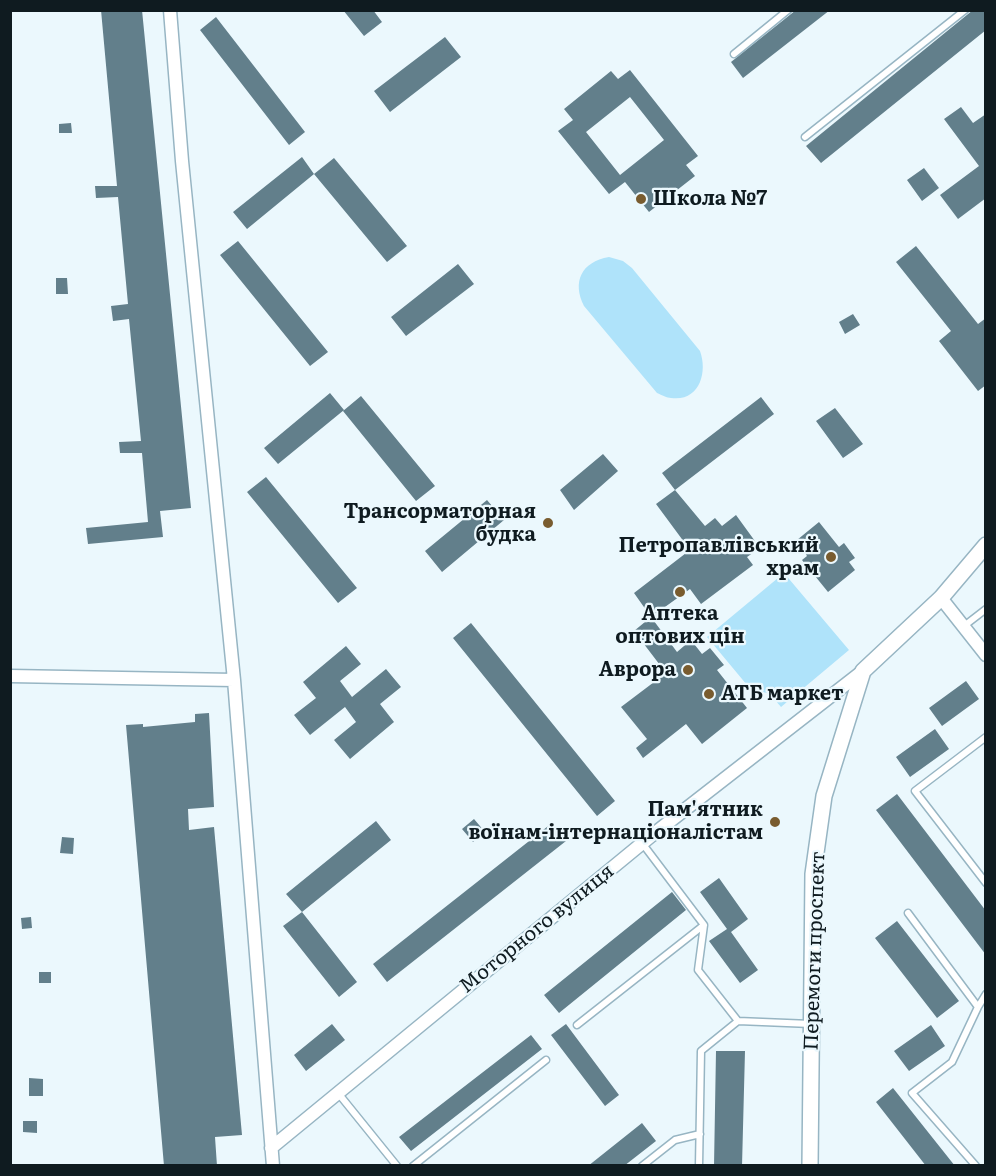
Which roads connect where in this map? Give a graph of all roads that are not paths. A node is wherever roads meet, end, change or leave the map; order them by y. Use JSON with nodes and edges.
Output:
{"nodes":[{"id":1,"x":170,"y":10,"type":"edge"},
{"id":2,"x":788,"y":10,"type":"edge"},
{"id":3,"x":965,"y":10,"type":"edge"},
{"id":4,"x":734,"y":54,"type":"dead end"},
{"id":5,"x":805,"y":137,"type":"dead end"},
{"id":6,"x":986,"y":545,"type":"edge"},
{"id":7,"x":941,"y":597,"type":"junction"},
{"id":8,"x":986,"y":609,"type":"edge"},
{"id":9,"x":963,"y":627,"type":"junction"},
{"id":10,"x":986,"y":655,"type":"edge"},
{"id":11,"x":863,"y":671,"type":"junction"},
{"id":12,"x":10,"y":676,"type":"edge"},
{"id":13,"x":234,"y":680,"type":"junction"},
{"id":14,"x":986,"y":737,"type":"edge"},
{"id":15,"x":642,"y":843,"type":"junction"},
{"id":16,"x":986,"y":883,"type":"edge"},
{"id":17,"x":908,"y":913,"type":"dead end"},
{"id":18,"x":704,"y":925,"type":"junction"},
{"id":19,"x":986,"y":994,"type":"edge"},
{"id":20,"x":978,"y":1007,"type":"junction"},
{"id":21,"x":738,"y":1021,"type":"junction"},
{"id":22,"x":812,"y":1024,"type":"junction"},
{"id":23,"x":577,"y":1025,"type":"dead end"},
{"id":24,"x":546,"y":1060,"type":"dead end"},
{"id":25,"x":338,"y":1094,"type":"junction"},
{"id":26,"x":700,"y":1134,"type":"junction"},
{"id":27,"x":271,"y":1148,"type":"junction"},
{"id":28,"x":273,"y":1166,"type":"edge"},
{"id":29,"x":398,"y":1166,"type":"edge"},
{"id":30,"x":413,"y":1166,"type":"edge"},
{"id":31,"x":642,"y":1166,"type":"edge"},
{"id":32,"x":699,"y":1166,"type":"edge"},
{"id":33,"x":810,"y":1166,"type":"edge"},
{"id":34,"x":975,"y":1166,"type":"edge"}],
"edges":[{"from":1,"to":13,"type":"street"},
{"from":2,"to":4,"type":"lane"},
{"from":3,"to":5,"type":"lane"},
{"from":6,"to":7,"type":"street"},
{"from":7,"to":9,"type":"street"},
{"from":7,"to":11,"type":"street"},
{"from":8,"to":9,"type":"lane"},
{"from":9,"to":10,"type":"street"},
{"from":11,"to":15,"type":"street","name":"Моторного вулиця"},
{"from":11,"to":22,"type":"street","name":"Перемоги проспект"},
{"from":12,"to":13,"type":"street"},
{"from":13,"to":27,"type":"street"},
{"from":14,"to":16,"type":"lane"},
{"from":15,"to":18,"type":"lane"},
{"from":15,"to":25,"type":"street","name":"Моторного вулиця"},
{"from":17,"to":20,"type":"lane"},
{"from":18,"to":21,"type":"lane"},
{"from":18,"to":23,"type":"lane"},
{"from":19,"to":20,"type":"lane"},
{"from":20,"to":34,"type":"lane"},
{"from":21,"to":22,"type":"lane"},
{"from":21,"to":26,"type":"lane"},
{"from":22,"to":33,"type":"street","name":"Перемоги проспект"},
{"from":24,"to":30,"type":"lane"},
{"from":25,"to":27,"type":"street","name":"Моторного вулиця"},
{"from":25,"to":29,"type":"lane"},
{"from":26,"to":31,"type":"lane"},
{"from":26,"to":32,"type":"lane"},
{"from":27,"to":28,"type":"street"}]}
